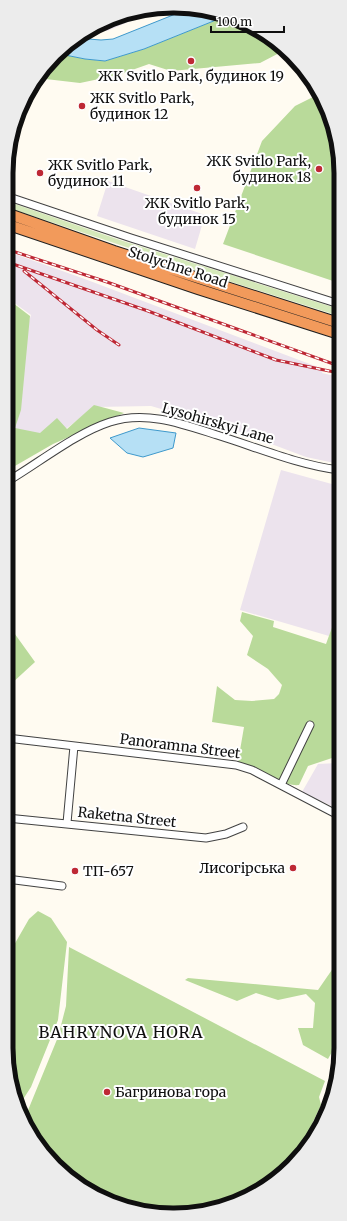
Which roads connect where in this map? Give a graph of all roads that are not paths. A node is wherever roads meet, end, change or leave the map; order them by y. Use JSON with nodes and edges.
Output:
{"nodes":[{"id":1,"x":13,"y":198,"type":"edge"},
{"id":2,"x":13,"y":215,"type":"edge"},
{"id":3,"x":13,"y":226,"type":"edge"},
{"id":4,"x":334,"y":302,"type":"edge"},
{"id":5,"x":334,"y":321,"type":"edge"},
{"id":6,"x":334,"y":332,"type":"edge"},
{"id":7,"x":334,"y":469,"type":"edge"},
{"id":8,"x":13,"y":478,"type":"edge"},
{"id":9,"x":310,"y":725,"type":"dead end"},
{"id":10,"x":13,"y":739,"type":"edge"},
{"id":11,"x":74,"y":746,"type":"junction"},
{"id":12,"x":281,"y":785,"type":"junction"},
{"id":13,"x":334,"y":813,"type":"edge"},
{"id":14,"x":13,"y":818,"type":"edge"},
{"id":15,"x":67,"y":823,"type":"junction"},
{"id":16,"x":243,"y":827,"type":"dead end"},
{"id":17,"x":13,"y":880,"type":"edge"},
{"id":18,"x":62,"y":886,"type":"dead end"}],
"edges":[{"from":1,"to":4,"type":"street","name":"Stolychne Road"},
{"from":2,"to":5,"type":"highway","name":"Stolychne Road"},
{"from":3,"to":6,"type":"highway","name":"Stolychne Road"},
{"from":7,"to":8,"type":"street","name":"Lysohirskyi Lane"},
{"from":9,"to":12,"type":"street"},
{"from":10,"to":11,"type":"street","name":"Panoramna Street"},
{"from":11,"to":12,"type":"street","name":"Panoramna Street"},
{"from":11,"to":15,"type":"street"},
{"from":12,"to":13,"type":"street","name":"Panoramna Street"},
{"from":14,"to":15,"type":"street","name":"Raketna Street"},
{"from":15,"to":16,"type":"street","name":"Raketna Street"},
{"from":17,"to":18,"type":"street"}]}
